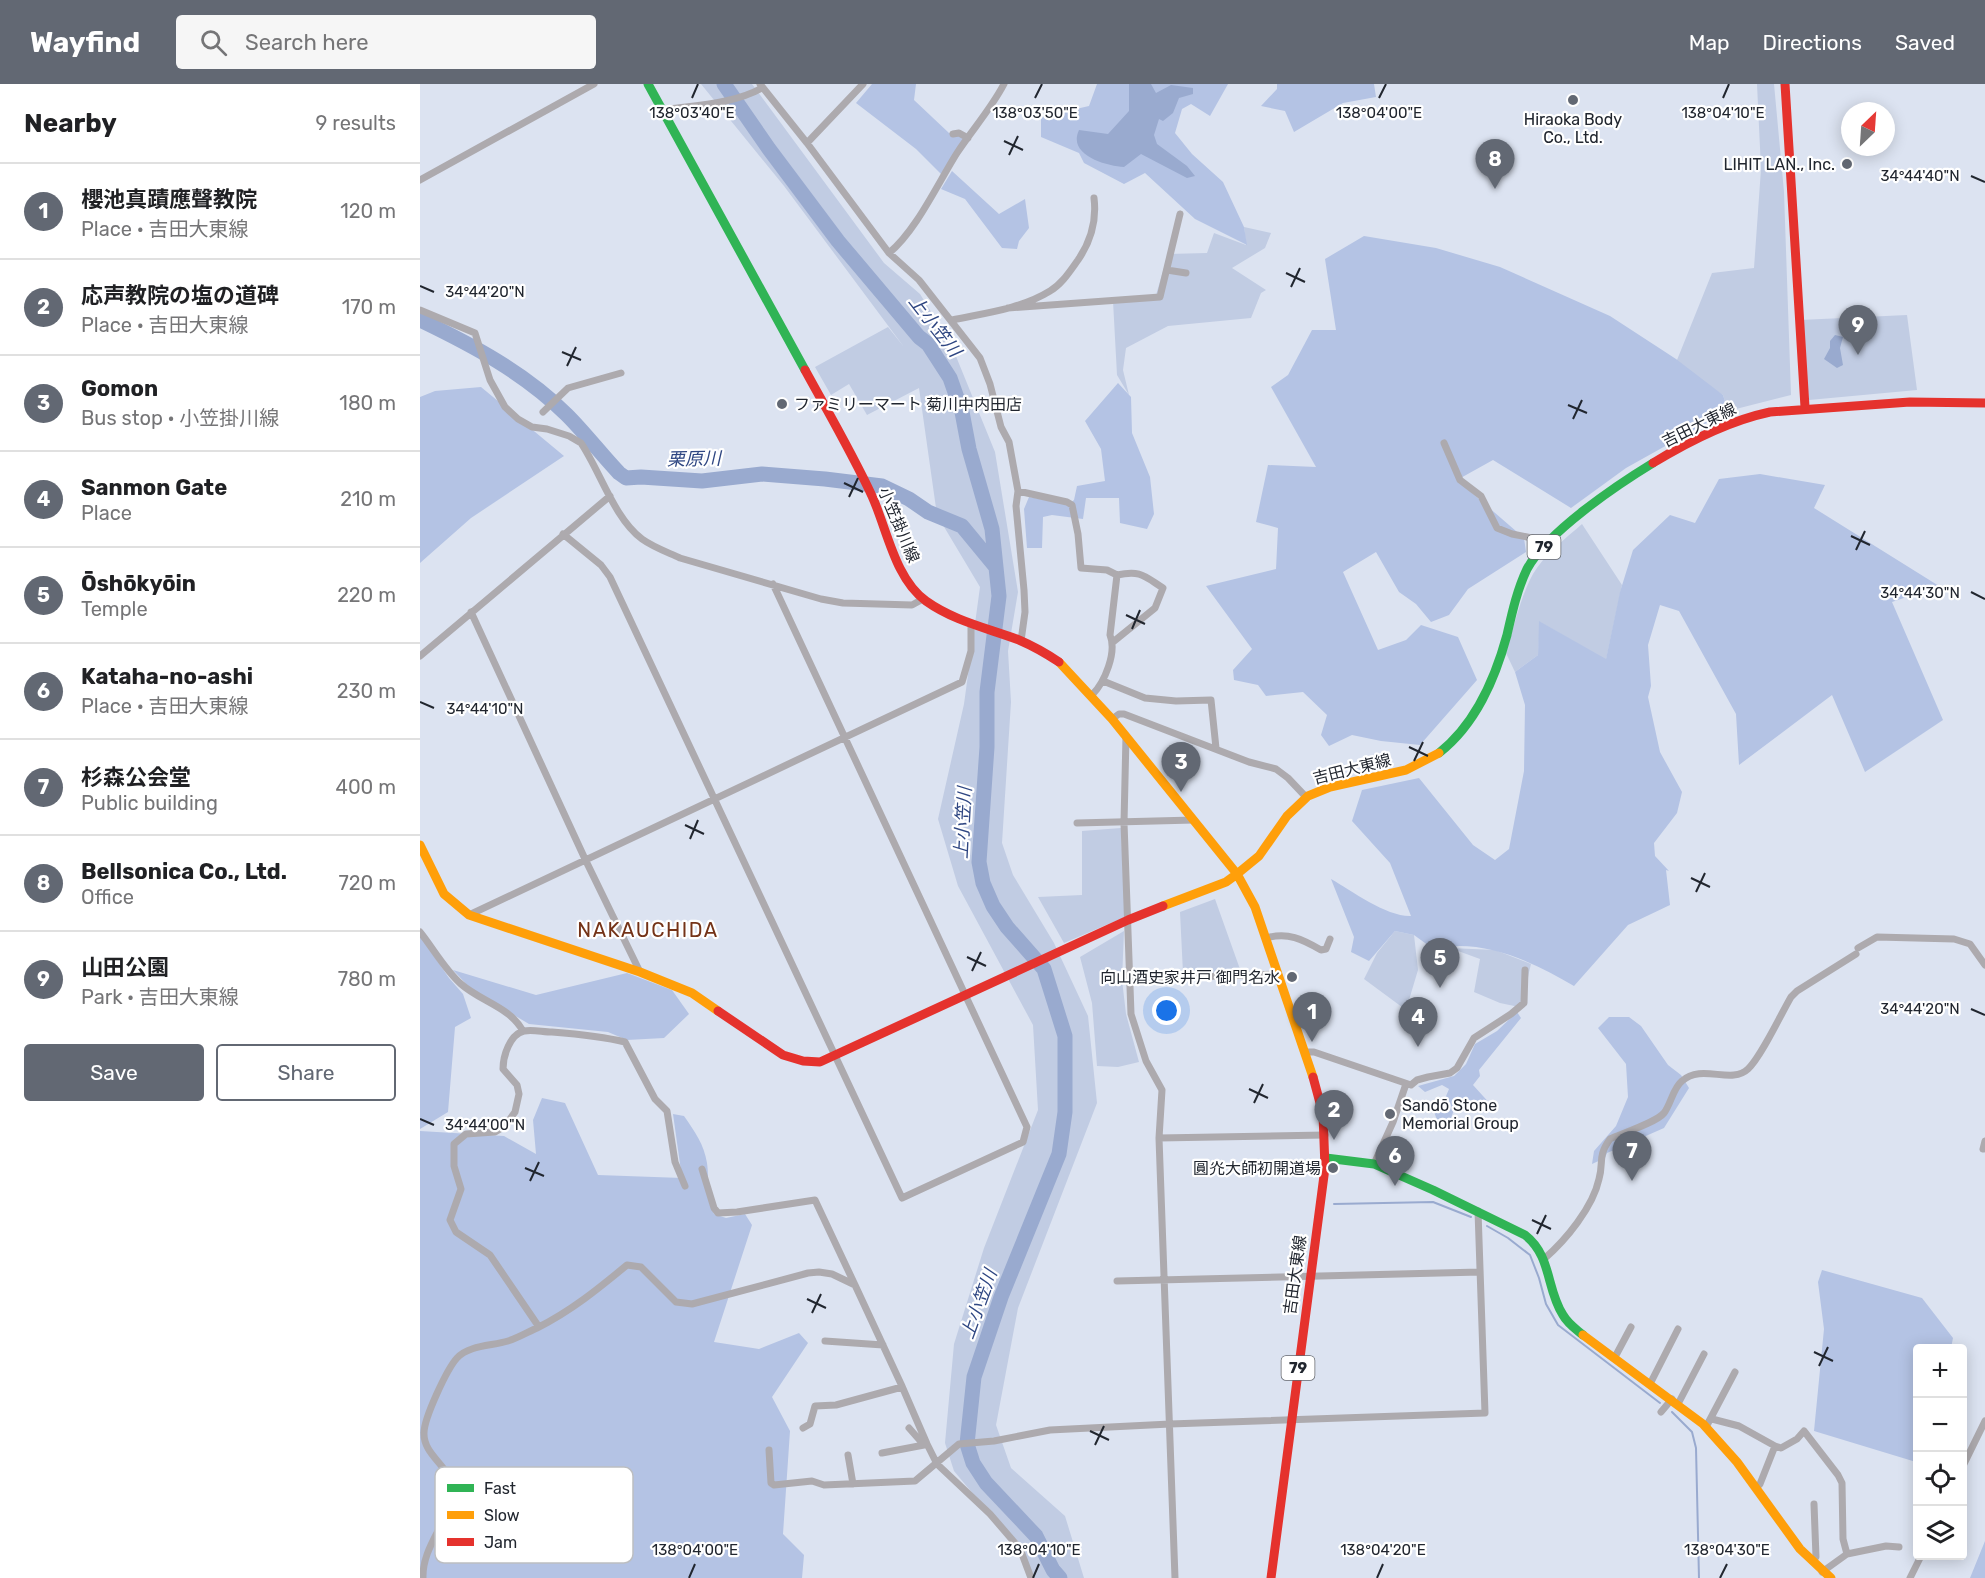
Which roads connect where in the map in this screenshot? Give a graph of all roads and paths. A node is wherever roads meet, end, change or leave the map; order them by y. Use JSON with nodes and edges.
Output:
{"nodes":[{"id":1,"x":594,"y":84,"type":"edge"},
{"id":2,"x":648,"y":84,"type":"edge"},
{"id":3,"x":863,"y":84,"type":"edge"},
{"id":4,"x":1004,"y":84,"type":"edge"},
{"id":5,"x":1785,"y":84,"type":"edge"},
{"id":6,"x":761,"y":86,"type":"edge"},
{"id":7,"x":664,"y":113,"type":"junction"},
{"id":8,"x":953,"y":134,"type":"dead end"},
{"id":9,"x":968,"y":138,"type":"junction"},
{"id":10,"x":807,"y":143,"type":"junction"},
{"id":11,"x":420,"y":180,"type":"edge"},
{"id":12,"x":1094,"y":198,"type":"dead end"},
{"id":13,"x":1180,"y":214,"type":"dead end"},
{"id":14,"x":889,"y":253,"type":"junction"},
{"id":15,"x":1167,"y":270,"type":"junction"},
{"id":16,"x":1186,"y":273,"type":"dead end"},
{"id":17,"x":1008,"y":308,"type":"junction"},
{"id":18,"x":420,"y":310,"type":"edge"},
{"id":19,"x":952,"y":320,"type":"junction"},
{"id":20,"x":621,"y":373,"type":"dead end"},
{"id":21,"x":1985,"y":403,"type":"edge"},
{"id":22,"x":1805,"y":407,"type":"junction"},
{"id":23,"x":543,"y":412,"type":"dead end"},
{"id":24,"x":1444,"y":443,"type":"dead end"},
{"id":25,"x":1018,"y":491,"type":"junction"},
{"id":26,"x":610,"y":495,"type":"junction"},
{"id":27,"x":563,"y":534,"type":"junction"},
{"id":28,"x":1543,"y":548,"type":"junction"},
{"id":29,"x":1117,"y":575,"type":"junction"},
{"id":30,"x":773,"y":584,"type":"junction"},
{"id":31,"x":923,"y":599,"type":"junction"},
{"id":32,"x":471,"y":612,"type":"junction"},
{"id":33,"x":974,"y":625,"type":"junction"},
{"id":34,"x":1018,"y":640,"type":"junction"},
{"id":35,"x":1113,"y":642,"type":"junction"},
{"id":36,"x":420,"y":656,"type":"edge"},
{"id":37,"x":1102,"y":681,"type":"junction"},
{"id":38,"x":1092,"y":694,"type":"junction"},
{"id":39,"x":1112,"y":719,"type":"junction"},
{"id":40,"x":1126,"y":736,"type":"junction"},
{"id":41,"x":844,"y":737,"type":"junction"},
{"id":42,"x":1216,"y":748,"type":"junction"},
{"id":43,"x":1306,"y":797,"type":"junction"},
{"id":44,"x":713,"y":799,"type":"junction"},
{"id":45,"x":1194,"y":820,"type":"junction"},
{"id":46,"x":1077,"y":823,"type":"dead end"},
{"id":47,"x":1124,"y":823,"type":"junction"},
{"id":48,"x":420,"y":845,"type":"edge"},
{"id":49,"x":585,"y":859,"type":"junction"},
{"id":50,"x":1237,"y":874,"type":"junction"},
{"id":51,"x":469,"y":915,"type":"junction"},
{"id":52,"x":1128,"y":921,"type":"junction"},
{"id":53,"x":420,"y":932,"type":"edge"},
{"id":54,"x":1266,"y":938,"type":"junction"},
{"id":55,"x":1330,"y":939,"type":"dead end"},
{"id":56,"x":1985,"y":965,"type":"edge"},
{"id":57,"x":1525,"y":970,"type":"dead end"},
{"id":58,"x":640,"y":972,"type":"junction"},
{"id":59,"x":1278,"y":974,"type":"junction"},
{"id":60,"x":1131,"y":980,"type":"junction"},
{"id":61,"x":965,"y":996,"type":"junction"},
{"id":62,"x":524,"y":1031,"type":"junction"},
{"id":63,"x":1305,"y":1052,"type":"junction"},
{"id":64,"x":835,"y":1056,"type":"junction"},
{"id":65,"x":1406,"y":1084,"type":"junction"},
{"id":66,"x":1325,"y":1135,"type":"junction"},
{"id":67,"x":1159,"y":1138,"type":"junction"},
{"id":68,"x":1326,"y":1158,"type":"junction"},
{"id":69,"x":1374,"y":1164,"type":"junction"},
{"id":70,"x":702,"y":1169,"type":"dead end"},
{"id":71,"x":685,"y":1186,"type":"dead end"},
{"id":72,"x":1478,"y":1211,"type":"junction"},
{"id":73,"x":1544,"y":1259,"type":"junction"},
{"id":74,"x":1480,"y":1272,"type":"junction"},
{"id":75,"x":1310,"y":1276,"type":"junction"},
{"id":76,"x":1117,"y":1281,"type":"dead end"},
{"id":77,"x":1165,"y":1281,"type":"junction"},
{"id":78,"x":855,"y":1285,"type":"junction"},
{"id":79,"x":539,"y":1327,"type":"junction"},
{"id":80,"x":1631,"y":1327,"type":"dead end"},
{"id":81,"x":1678,"y":1329,"type":"dead end"},
{"id":82,"x":825,"y":1341,"type":"dead end"},
{"id":83,"x":883,"y":1345,"type":"junction"},
{"id":84,"x":1704,"y":1354,"type":"dead end"},
{"id":85,"x":1615,"y":1357,"type":"junction"},
{"id":86,"x":1735,"y":1372,"type":"dead end"},
{"id":87,"x":1650,"y":1384,"type":"junction"},
{"id":88,"x":902,"y":1387,"type":"junction"},
{"id":89,"x":1675,"y":1402,"type":"junction"},
{"id":90,"x":1661,"y":1412,"type":"dead end"},
{"id":91,"x":1292,"y":1420,"type":"junction"},
{"id":92,"x":1985,"y":1421,"type":"edge"},
{"id":93,"x":1709,"y":1423,"type":"junction"},
{"id":94,"x":1170,"y":1424,"type":"junction"},
{"id":95,"x":803,"y":1428,"type":"dead end"},
{"id":96,"x":909,"y":1428,"type":"dead end"},
{"id":97,"x":925,"y":1445,"type":"junction"},
{"id":98,"x":1775,"y":1446,"type":"junction"},
{"id":99,"x":769,"y":1450,"type":"dead end"},
{"id":100,"x":882,"y":1453,"type":"dead end"},
{"id":101,"x":848,"y":1455,"type":"dead end"},
{"id":102,"x":1967,"y":1458,"type":"edge"},
{"id":103,"x":937,"y":1464,"type":"junction"},
{"id":104,"x":442,"y":1467,"type":"edge"},
{"id":105,"x":853,"y":1484,"type":"junction"},
{"id":106,"x":1756,"y":1488,"type":"junction"},
{"id":107,"x":1814,"y":1504,"type":"dead end"},
{"id":108,"x":435,"y":1533,"type":"edge"},
{"id":109,"x":1899,"y":1547,"type":"dead end"},
{"id":110,"x":1847,"y":1554,"type":"junction"},
{"id":111,"x":1919,"y":1560,"type":"edge"},
{"id":112,"x":1812,"y":1561,"type":"junction"},
{"id":113,"x":1822,"y":1572,"type":"junction"},
{"id":114,"x":423,"y":1578,"type":"edge"},
{"id":115,"x":1031,"y":1578,"type":"edge"},
{"id":116,"x":1174,"y":1578,"type":"edge"},
{"id":117,"x":1270,"y":1578,"type":"edge"},
{"id":118,"x":1831,"y":1578,"type":"edge"},
{"id":119,"x":1910,"y":1578,"type":"edge"}],
"edges":[{"from":1,"to":11,"type":"street"},
{"from":2,"to":7,"type":"main road","name":"小笠掛川線"},
{"from":3,"to":10,"type":"street"},
{"from":4,"to":9,"type":"street"},
{"from":5,"to":22,"type":"main road"},
{"from":6,"to":7,"type":"street"},
{"from":6,"to":10,"type":"street"},
{"from":7,"to":31,"type":"main road","name":"小笠掛川線"},
{"from":8,"to":9,"type":"street"},
{"from":9,"to":14,"type":"street"},
{"from":10,"to":14,"type":"street"},
{"from":12,"to":17,"type":"street"},
{"from":13,"to":15,"type":"street"},
{"from":14,"to":19,"type":"street"},
{"from":15,"to":16,"type":"street"},
{"from":15,"to":17,"type":"street"},
{"from":17,"to":19,"type":"street"},
{"from":18,"to":26,"type":"street"},
{"from":19,"to":25,"type":"street"},
{"from":20,"to":23,"type":"street"},
{"from":21,"to":22,"type":"main road","name":"吉田大東線","number":"79"},
{"from":22,"to":28,"type":"main road","name":"吉田大東線","number":"79"},
{"from":24,"to":28,"type":"street"},
{"from":25,"to":29,"type":"street"},
{"from":25,"to":34,"type":"street"},
{"from":26,"to":27,"type":"street"},
{"from":26,"to":30,"type":"street"},
{"from":27,"to":32,"type":"street"},
{"from":27,"to":44,"type":"street"},
{"from":28,"to":43,"type":"main road","name":"吉田大東線","number":"79"},
{"from":29,"to":35,"type":"street"},
{"from":29,"to":35,"type":"street"},
{"from":30,"to":31,"type":"street"},
{"from":30,"to":41,"type":"street"},
{"from":31,"to":33,"type":"main road","name":"小笠掛川線"},
{"from":32,"to":36,"type":"street"},
{"from":32,"to":49,"type":"street"},
{"from":33,"to":34,"type":"main road","name":"小笠掛川線"},
{"from":33,"to":41,"type":"street"},
{"from":34,"to":38,"type":"main road","name":"小笠掛川線"},
{"from":35,"to":37,"type":"street"},
{"from":37,"to":38,"type":"street"},
{"from":37,"to":42,"type":"street"},
{"from":38,"to":39,"type":"main road","name":"小笠掛川線"},
{"from":39,"to":40,"type":"main road","name":"小笠掛川線"},
{"from":39,"to":42,"type":"street"},
{"from":40,"to":45,"type":"main road","name":"小笠掛川線"},
{"from":40,"to":47,"type":"street"},
{"from":41,"to":44,"type":"street"},
{"from":41,"to":61,"type":"street"},
{"from":42,"to":43,"type":"street"},
{"from":43,"to":50,"type":"main road","name":"吉田大東線","number":"79"},
{"from":44,"to":49,"type":"street"},
{"from":44,"to":64,"type":"street"},
{"from":45,"to":47,"type":"street"},
{"from":45,"to":50,"type":"main road","name":"小笠掛川線"},
{"from":46,"to":47,"type":"street"},
{"from":47,"to":52,"type":"street"},
{"from":48,"to":51,"type":"main road"},
{"from":49,"to":51,"type":"street"},
{"from":49,"to":58,"type":"street"},
{"from":50,"to":52,"type":"main road"},
{"from":50,"to":54,"type":"main road","name":"吉田大東線","number":"79"},
{"from":51,"to":58,"type":"main road"},
{"from":52,"to":60,"type":"street"},
{"from":52,"to":61,"type":"main road"},
{"from":53,"to":62,"type":"street"},
{"from":54,"to":55,"type":"street"},
{"from":54,"to":59,"type":"main road","name":"吉田大東線","number":"79"},
{"from":56,"to":73,"type":"street"},
{"from":57,"to":65,"type":"street"},
{"from":58,"to":64,"type":"main road"},
{"from":59,"to":60,"type":"street"},
{"from":59,"to":63,"type":"main road","name":"吉田大東線","number":"79"},
{"from":60,"to":67,"type":"street"},
{"from":61,"to":64,"type":"main road"},
{"from":61,"to":64,"type":"street"},
{"from":62,"to":71,"type":"street"},
{"from":62,"to":79,"type":"street"},
{"from":63,"to":65,"type":"street"},
{"from":63,"to":66,"type":"main road","name":"吉田大東線","number":"79"},
{"from":65,"to":69,"type":"street"},
{"from":66,"to":67,"type":"street"},
{"from":66,"to":68,"type":"main road","name":"吉田大東線","number":"79"},
{"from":67,"to":77,"type":"street"},
{"from":68,"to":69,"type":"main road"},
{"from":68,"to":75,"type":"main road","name":"吉田大東線","number":"79"},
{"from":69,"to":72,"type":"main road"},
{"from":70,"to":78,"type":"street"},
{"from":72,"to":73,"type":"main road"},
{"from":72,"to":74,"type":"street"},
{"from":73,"to":85,"type":"main road"},
{"from":74,"to":75,"type":"street"},
{"from":74,"to":91,"type":"street"},
{"from":75,"to":77,"type":"street"},
{"from":75,"to":91,"type":"main road","name":"吉田大東線","number":"79"},
{"from":76,"to":77,"type":"street"},
{"from":77,"to":94,"type":"street"},
{"from":78,"to":79,"type":"street"},
{"from":78,"to":83,"type":"street"},
{"from":79,"to":104,"type":"street"},
{"from":80,"to":85,"type":"street"},
{"from":81,"to":87,"type":"street"},
{"from":82,"to":83,"type":"street"},
{"from":83,"to":88,"type":"street"},
{"from":84,"to":89,"type":"street"},
{"from":85,"to":87,"type":"main road"},
{"from":86,"to":93,"type":"street"},
{"from":87,"to":89,"type":"main road"},
{"from":88,"to":95,"type":"street"},
{"from":88,"to":97,"type":"street"},
{"from":89,"to":90,"type":"street"},
{"from":89,"to":93,"type":"main road"},
{"from":91,"to":94,"type":"street"},
{"from":91,"to":117,"type":"main road","name":"吉田大東線","number":"79"},
{"from":92,"to":102,"type":"street"},
{"from":93,"to":98,"type":"street"},
{"from":93,"to":106,"type":"main road"},
{"from":94,"to":103,"type":"street"},
{"from":94,"to":116,"type":"street"},
{"from":96,"to":97,"type":"street"},
{"from":97,"to":100,"type":"street"},
{"from":97,"to":103,"type":"street"},
{"from":98,"to":106,"type":"street"},
{"from":98,"to":110,"type":"street"},
{"from":99,"to":105,"type":"street"},
{"from":101,"to":105,"type":"street"},
{"from":103,"to":105,"type":"street"},
{"from":103,"to":115,"type":"street"},
{"from":106,"to":112,"type":"main road"},
{"from":107,"to":112,"type":"street"},
{"from":108,"to":114,"type":"street"},
{"from":109,"to":110,"type":"street"},
{"from":110,"to":113,"type":"street"},
{"from":111,"to":119,"type":"street"},
{"from":112,"to":113,"type":"main road"},
{"from":113,"to":118,"type":"main road"}]}
